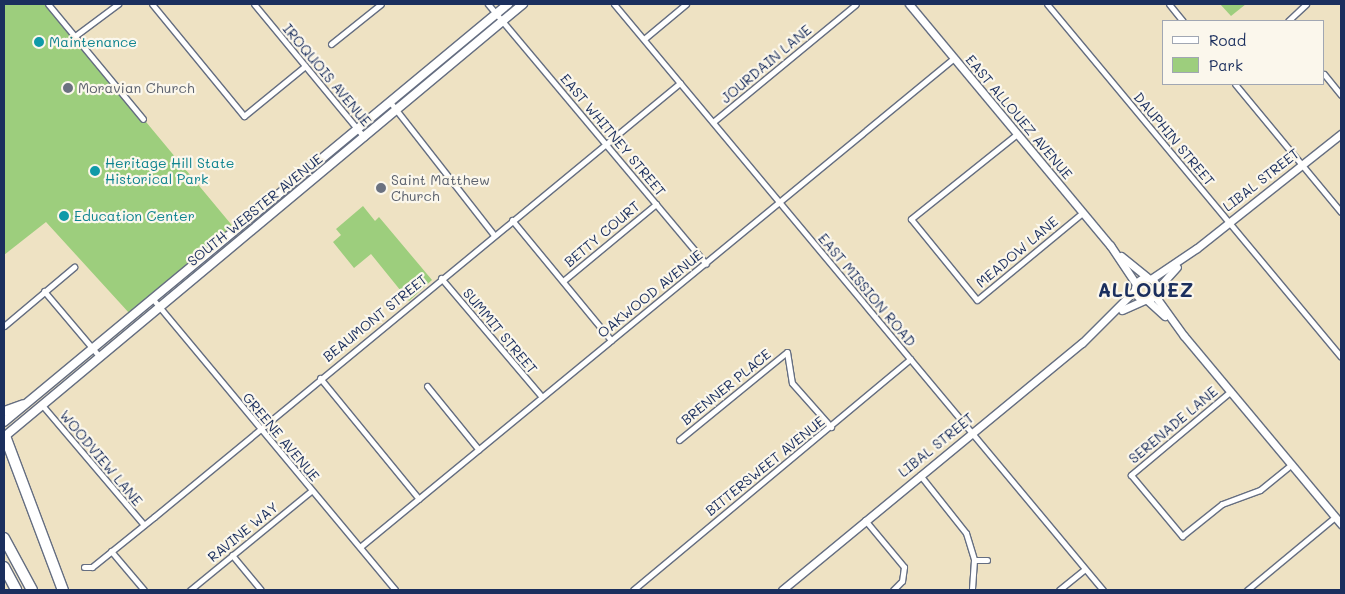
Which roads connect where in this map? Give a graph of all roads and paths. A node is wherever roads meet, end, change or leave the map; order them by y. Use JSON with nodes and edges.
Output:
{"nodes":[{"id":1,"x":48,"y":4,"type":"edge"},
{"id":2,"x":118,"y":4,"type":"edge"},
{"id":3,"x":152,"y":4,"type":"edge"},
{"id":4,"x":254,"y":4,"type":"edge"},
{"id":5,"x":380,"y":4,"type":"edge"},
{"id":6,"x":488,"y":4,"type":"edge"},
{"id":7,"x":508,"y":4,"type":"edge"},
{"id":8,"x":523,"y":4,"type":"edge"},
{"id":9,"x":614,"y":4,"type":"edge"},
{"id":10,"x":686,"y":4,"type":"edge"},
{"id":11,"x":856,"y":4,"type":"edge"},
{"id":12,"x":909,"y":4,"type":"edge"},
{"id":13,"x":1047,"y":4,"type":"edge"},
{"id":14,"x":1169,"y":4,"type":"edge"},
{"id":15,"x":1306,"y":4,"type":"edge"},
{"id":16,"x":496,"y":13,"type":"junction"},
{"id":17,"x":502,"y":20,"type":"junction"},
{"id":18,"x":1182,"y":20,"type":"edge"},
{"id":19,"x":1289,"y":20,"type":"edge"},
{"id":20,"x":75,"y":36,"type":"junction"},
{"id":21,"x":644,"y":39,"type":"junction"},
{"id":22,"x":331,"y":44,"type":"dead end"},
{"id":23,"x":954,"y":58,"type":"junction"},
{"id":24,"x":305,"y":66,"type":"junction"},
{"id":25,"x":1325,"y":75,"type":"edge"},
{"id":26,"x":680,"y":82,"type":"junction"},
{"id":27,"x":1236,"y":85,"type":"edge"},
{"id":28,"x":1341,"y":95,"type":"edge"},
{"id":29,"x":390,"y":102,"type":"junction"},
{"id":30,"x":396,"y":110,"type":"junction"},
{"id":31,"x":143,"y":118,"type":"dead end"},
{"id":32,"x":713,"y":122,"type":"junction"},
{"id":33,"x":357,"y":128,"type":"junction"},
{"id":34,"x":1017,"y":134,"type":"junction"},
{"id":35,"x":1341,"y":134,"type":"edge"},
{"id":36,"x":364,"y":137,"type":"junction"},
{"id":37,"x":605,"y":144,"type":"junction"},
{"id":38,"x":1301,"y":164,"type":"junction"},
{"id":39,"x":780,"y":203,"type":"junction"},
{"id":40,"x":656,"y":204,"type":"junction"},
{"id":41,"x":1341,"y":212,"type":"edge"},
{"id":42,"x":1082,"y":213,"type":"junction"},
{"id":43,"x":512,"y":220,"type":"junction"},
{"id":44,"x":1229,"y":222,"type":"junction"},
{"id":45,"x":494,"y":235,"type":"junction"},
{"id":46,"x":1110,"y":245,"type":"junction"},
{"id":47,"x":1197,"y":248,"type":"junction"},
{"id":48,"x":706,"y":264,"type":"junction"},
{"id":49,"x":74,"y":267,"type":"dead end"},
{"id":50,"x":441,"y":278,"type":"junction"},
{"id":51,"x":1149,"y":278,"type":"junction"},
{"id":52,"x":563,"y":282,"type":"junction"},
{"id":53,"x":1135,"y":287,"type":"junction"},
{"id":54,"x":1157,"y":291,"type":"junction"},
{"id":55,"x":44,"y":292,"type":"junction"},
{"id":56,"x":151,"y":298,"type":"junction"},
{"id":57,"x":1145,"y":300,"type":"junction"},
{"id":58,"x":158,"y":306,"type":"junction"},
{"id":59,"x":1108,"y":321,"type":"junction"},
{"id":60,"x":4,"y":326,"type":"edge"},
{"id":61,"x":1184,"y":336,"type":"junction"},
{"id":62,"x":611,"y":340,"type":"junction"},
{"id":63,"x":91,"y":347,"type":"junction"},
{"id":64,"x":99,"y":356,"type":"junction"},
{"id":65,"x":1341,"y":357,"type":"edge"},
{"id":66,"x":910,"y":359,"type":"junction"},
{"id":67,"x":320,"y":378,"type":"junction"},
{"id":68,"x":427,"y":386,"type":"dead end"},
{"id":69,"x":1231,"y":391,"type":"junction"},
{"id":70,"x":542,"y":398,"type":"junction"},
{"id":71,"x":24,"y":404,"type":"junction"},
{"id":72,"x":42,"y":406,"type":"junction"},
{"id":73,"x":4,"y":410,"type":"edge"},
{"id":74,"x":4,"y":422,"type":"edge"},
{"id":75,"x":831,"y":427,"type":"junction"},
{"id":76,"x":259,"y":429,"type":"junction"},
{"id":77,"x":971,"y":432,"type":"junction"},
{"id":78,"x":4,"y":436,"type":"edge"},
{"id":79,"x":679,"y":440,"type":"dead end"},
{"id":80,"x":479,"y":450,"type":"junction"},
{"id":81,"x":1292,"y":464,"type":"junction"},
{"id":82,"x":920,"y":474,"type":"junction"},
{"id":83,"x":311,"y":491,"type":"junction"},
{"id":84,"x":419,"y":499,"type":"junction"},
{"id":85,"x":1335,"y":516,"type":"junction"},
{"id":86,"x":865,"y":520,"type":"junction"},
{"id":87,"x":1341,"y":524,"type":"edge"},
{"id":88,"x":144,"y":525,"type":"junction"},
{"id":89,"x":4,"y":538,"type":"edge"},
{"id":90,"x":360,"y":547,"type":"junction"},
{"id":91,"x":111,"y":551,"type":"junction"},
{"id":92,"x":232,"y":555,"type":"junction"},
{"id":93,"x":974,"y":560,"type":"junction"},
{"id":94,"x":987,"y":560,"type":"dead end"},
{"id":95,"x":4,"y":567,"type":"edge"},
{"id":96,"x":84,"y":567,"type":"dead end"},
{"id":97,"x":1085,"y":569,"type":"junction"},
{"id":98,"x":16,"y":590,"type":"edge"},
{"id":99,"x":32,"y":590,"type":"edge"},
{"id":100,"x":63,"y":590,"type":"edge"},
{"id":101,"x":144,"y":590,"type":"edge"},
{"id":102,"x":190,"y":590,"type":"edge"},
{"id":103,"x":261,"y":590,"type":"edge"},
{"id":104,"x":396,"y":590,"type":"edge"},
{"id":105,"x":633,"y":590,"type":"edge"},
{"id":106,"x":782,"y":590,"type":"edge"},
{"id":107,"x":893,"y":590,"type":"edge"},
{"id":108,"x":972,"y":590,"type":"edge"},
{"id":109,"x":1059,"y":590,"type":"edge"},
{"id":110,"x":1103,"y":590,"type":"edge"},
{"id":111,"x":1247,"y":590,"type":"edge"}],
"edges":[{"from":1,"to":20,"type":"street"},
{"from":2,"to":20,"type":"street"},
{"from":3,"to":24,"type":"street"},
{"from":4,"to":24,"type":"street","name":"IROQUOIS AVENUE"},
{"from":5,"to":22,"type":"street"},
{"from":6,"to":16,"type":"street","name":"EAST WHITNEY STREET"},
{"from":7,"to":16,"type":"main road","name":"SOUTH WEBSTER AVENUE"},
{"from":8,"to":17,"type":"main road","name":"SOUTH WEBSTER AVENUE"},
{"from":9,"to":21,"type":"street","name":"EAST MISSION ROAD"},
{"from":10,"to":21,"type":"street"},
{"from":11,"to":32,"type":"street","name":"JOURDAIN LANE"},
{"from":12,"to":23,"type":"street","name":"EAST ALLOUEZ AVENUE"},
{"from":13,"to":44,"type":"street","name":"DAUPHIN STREET"},
{"from":14,"to":18,"type":"street"},
{"from":15,"to":19,"type":"street"},
{"from":16,"to":17,"type":"street","name":"EAST WHITNEY STREET"},
{"from":16,"to":29,"type":"main road","name":"SOUTH WEBSTER AVENUE"},
{"from":17,"to":30,"type":"main road","name":"SOUTH WEBSTER AVENUE"},
{"from":17,"to":37,"type":"street","name":"EAST WHITNEY STREET"},
{"from":20,"to":31,"type":"street"},
{"from":21,"to":26,"type":"street","name":"EAST MISSION ROAD"},
{"from":23,"to":34,"type":"street","name":"EAST ALLOUEZ AVENUE"},
{"from":23,"to":39,"type":"street","name":"OAKWOOD AVENUE"},
{"from":24,"to":33,"type":"street","name":"IROQUOIS AVENUE"},
{"from":25,"to":28,"type":"street"},
{"from":26,"to":32,"type":"street","name":"EAST MISSION ROAD"},
{"from":26,"to":37,"type":"street","name":"BEAUMONT STREET"},
{"from":27,"to":38,"type":"street"},
{"from":29,"to":30,"type":"street"},
{"from":29,"to":33,"type":"main road","name":"SOUTH WEBSTER AVENUE"},
{"from":30,"to":36,"type":"main road","name":"SOUTH WEBSTER AVENUE"},
{"from":30,"to":45,"type":"street"},
{"from":32,"to":39,"type":"street","name":"EAST MISSION ROAD"},
{"from":33,"to":36,"type":"street","name":"IROQUOIS AVENUE"},
{"from":33,"to":56,"type":"main road","name":"SOUTH WEBSTER AVENUE"},
{"from":34,"to":42,"type":"street","name":"EAST ALLOUEZ AVENUE"},
{"from":34,"to":42,"type":"street","name":"MEADOW LANE"},
{"from":35,"to":38,"type":"street","name":"LIBAL STREET"},
{"from":36,"to":58,"type":"main road","name":"SOUTH WEBSTER AVENUE"},
{"from":37,"to":40,"type":"street","name":"EAST WHITNEY STREET"},
{"from":37,"to":43,"type":"street","name":"BEAUMONT STREET"},
{"from":38,"to":41,"type":"street"},
{"from":38,"to":44,"type":"street","name":"LIBAL STREET"},
{"from":39,"to":48,"type":"street","name":"OAKWOOD AVENUE"},
{"from":39,"to":66,"type":"street","name":"EAST MISSION ROAD"},
{"from":40,"to":48,"type":"street","name":"EAST WHITNEY STREET"},
{"from":40,"to":52,"type":"street","name":"BETTY COURT"},
{"from":42,"to":46,"type":"street","name":"EAST ALLOUEZ AVENUE"},
{"from":43,"to":45,"type":"street","name":"BEAUMONT STREET"},
{"from":43,"to":52,"type":"street"},
{"from":44,"to":47,"type":"street","name":"LIBAL STREET"},
{"from":44,"to":65,"type":"street","name":"DAUPHIN STREET"},
{"from":45,"to":50,"type":"street","name":"BEAUMONT STREET"},
{"from":46,"to":51,"type":"street","name":"EAST ALLOUEZ AVENUE"},
{"from":46,"to":53,"type":"street","name":"EAST ALLOUEZ AVENUE"},
{"from":47,"to":51,"type":"street","name":"LIBAL STREET"},
{"from":47,"to":54,"type":"street","name":"LIBAL STREET"},
{"from":48,"to":62,"type":"street","name":"OAKWOOD AVENUE"},
{"from":49,"to":55,"type":"street"},
{"from":50,"to":67,"type":"street","name":"BEAUMONT STREET"},
{"from":50,"to":70,"type":"street","name":"SUMMIT STREET"},
{"from":51,"to":53,"type":"street","name":"LIBAL STREET"},
{"from":51,"to":54,"type":"street","name":"EAST ALLOUEZ AVENUE"},
{"from":52,"to":62,"type":"street"},
{"from":53,"to":57,"type":"street","name":"EAST ALLOUEZ AVENUE"},
{"from":53,"to":59,"type":"street","name":"LIBAL STREET"},
{"from":54,"to":57,"type":"street","name":"LIBAL STREET"},
{"from":54,"to":61,"type":"street"},
{"from":55,"to":60,"type":"street"},
{"from":55,"to":63,"type":"street"},
{"from":56,"to":58,"type":"street","name":"GREENE AVENUE"},
{"from":56,"to":63,"type":"main road","name":"SOUTH WEBSTER AVENUE"},
{"from":57,"to":59,"type":"street","name":"LIBAL STREET"},
{"from":57,"to":61,"type":"street"},
{"from":58,"to":64,"type":"main road","name":"SOUTH WEBSTER AVENUE"},
{"from":58,"to":76,"type":"street","name":"GREENE AVENUE"},
{"from":59,"to":77,"type":"street","name":"LIBAL STREET"},
{"from":61,"to":69,"type":"street"},
{"from":62,"to":70,"type":"street","name":"OAKWOOD AVENUE"},
{"from":63,"to":64,"type":"street"},
{"from":63,"to":71,"type":"main road","name":"SOUTH WEBSTER AVENUE"},
{"from":64,"to":72,"type":"main road","name":"SOUTH WEBSTER AVENUE"},
{"from":66,"to":75,"type":"street","name":"BITTERSWEET AVENUE"},
{"from":66,"to":77,"type":"street","name":"EAST MISSION ROAD"},
{"from":67,"to":76,"type":"street","name":"BEAUMONT STREET"},
{"from":67,"to":84,"type":"street"},
{"from":68,"to":80,"type":"street"},
{"from":69,"to":81,"type":"street"},
{"from":69,"to":81,"type":"street","name":"SERENADE LANE"},
{"from":70,"to":80,"type":"street","name":"OAKWOOD AVENUE"},
{"from":71,"to":73,"type":"main road"},
{"from":71,"to":74,"type":"main road","name":"SOUTH WEBSTER AVENUE"},
{"from":72,"to":78,"type":"main road","name":"SOUTH WEBSTER AVENUE"},
{"from":72,"to":88,"type":"street","name":"WOODVIEW LANE"},
{"from":75,"to":79,"type":"street","name":"BRENNER PLACE"},
{"from":75,"to":105,"type":"street","name":"BITTERSWEET AVENUE"},
{"from":76,"to":83,"type":"street","name":"GREENE AVENUE"},
{"from":76,"to":88,"type":"street","name":"BEAUMONT STREET"},
{"from":77,"to":82,"type":"street","name":"LIBAL STREET"},
{"from":77,"to":97,"type":"street","name":"EAST MISSION ROAD"},
{"from":78,"to":100,"type":"highway"},
{"from":80,"to":84,"type":"street","name":"OAKWOOD AVENUE"},
{"from":81,"to":85,"type":"street"},
{"from":82,"to":86,"type":"street","name":"LIBAL STREET"},
{"from":82,"to":93,"type":"street"},
{"from":83,"to":90,"type":"street","name":"GREENE AVENUE"},
{"from":83,"to":92,"type":"street","name":"RAVINE WAY"},
{"from":84,"to":90,"type":"street","name":"OAKWOOD AVENUE"},
{"from":85,"to":87,"type":"street"},
{"from":85,"to":111,"type":"street"},
{"from":86,"to":106,"type":"street","name":"LIBAL STREET"},
{"from":86,"to":107,"type":"street"},
{"from":88,"to":91,"type":"street","name":"BEAUMONT STREET"},
{"from":89,"to":99,"type":"highway"},
{"from":90,"to":104,"type":"street","name":"GREENE AVENUE"},
{"from":91,"to":96,"type":"street","name":"BEAUMONT STREET"},
{"from":91,"to":101,"type":"street"},
{"from":92,"to":102,"type":"street","name":"RAVINE WAY"},
{"from":92,"to":103,"type":"street"},
{"from":93,"to":94,"type":"street"},
{"from":93,"to":108,"type":"street"},
{"from":95,"to":98,"type":"highway"},
{"from":97,"to":109,"type":"street"},
{"from":97,"to":110,"type":"street","name":"EAST MISSION ROAD"}]}
